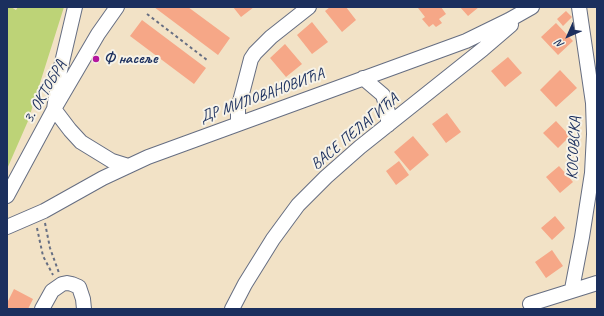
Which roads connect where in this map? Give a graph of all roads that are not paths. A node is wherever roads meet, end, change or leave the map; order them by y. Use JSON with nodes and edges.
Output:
{"nodes":[{"id":1,"x":75,"y":7,"type":"edge"},
{"id":2,"x":117,"y":7,"type":"edge"},
{"id":3,"x":309,"y":7,"type":"edge"},
{"id":4,"x":531,"y":7,"type":"edge"},
{"id":5,"x":579,"y":7,"type":"edge"},
{"id":6,"x":363,"y":78,"type":"junction"},
{"id":7,"x":54,"y":109,"type":"junction"},
{"id":8,"x":238,"y":124,"type":"junction"},
{"id":9,"x":388,"y":125,"type":"junction"},
{"id":10,"x":128,"y":166,"type":"junction"},
{"id":11,"x":7,"y":196,"type":"edge"},
{"id":12,"x":7,"y":227,"type":"edge"},
{"id":13,"x":597,"y":282,"type":"edge"},
{"id":14,"x":572,"y":289,"type":"junction"},
{"id":15,"x":530,"y":304,"type":"dead end"},
{"id":16,"x":42,"y":309,"type":"edge"},
{"id":17,"x":84,"y":309,"type":"edge"},
{"id":18,"x":232,"y":309,"type":"edge"}],
"edges":[{"from":1,"to":7,"type":"street"},
{"from":2,"to":7,"type":"street","name":"3. ОКТОБРА"},
{"from":3,"to":8,"type":"street"},
{"from":4,"to":6,"type":"street","name":"ДР МИЛОВАНОВИЋА"},
{"from":4,"to":9,"type":"street","name":"ВАСЕ ПЕЛАГИЋА"},
{"from":5,"to":14,"type":"street","name":"КОСОВСКА"},
{"from":6,"to":8,"type":"street","name":"ДР МИЛОВАНОВИЋА"},
{"from":6,"to":9,"type":"street"},
{"from":7,"to":10,"type":"street"},
{"from":7,"to":11,"type":"street","name":"3. ОКТОБРА"},
{"from":8,"to":10,"type":"street","name":"ДР МИЛОВАНОВИЋА"},
{"from":9,"to":18,"type":"street","name":"ВАСЕ ПЕЛАГИЋА"},
{"from":10,"to":12,"type":"street","name":"ДР МИЛОВАНОВИЋА"},
{"from":13,"to":14,"type":"street"},
{"from":14,"to":15,"type":"street"},
{"from":16,"to":17,"type":"street"}]}
